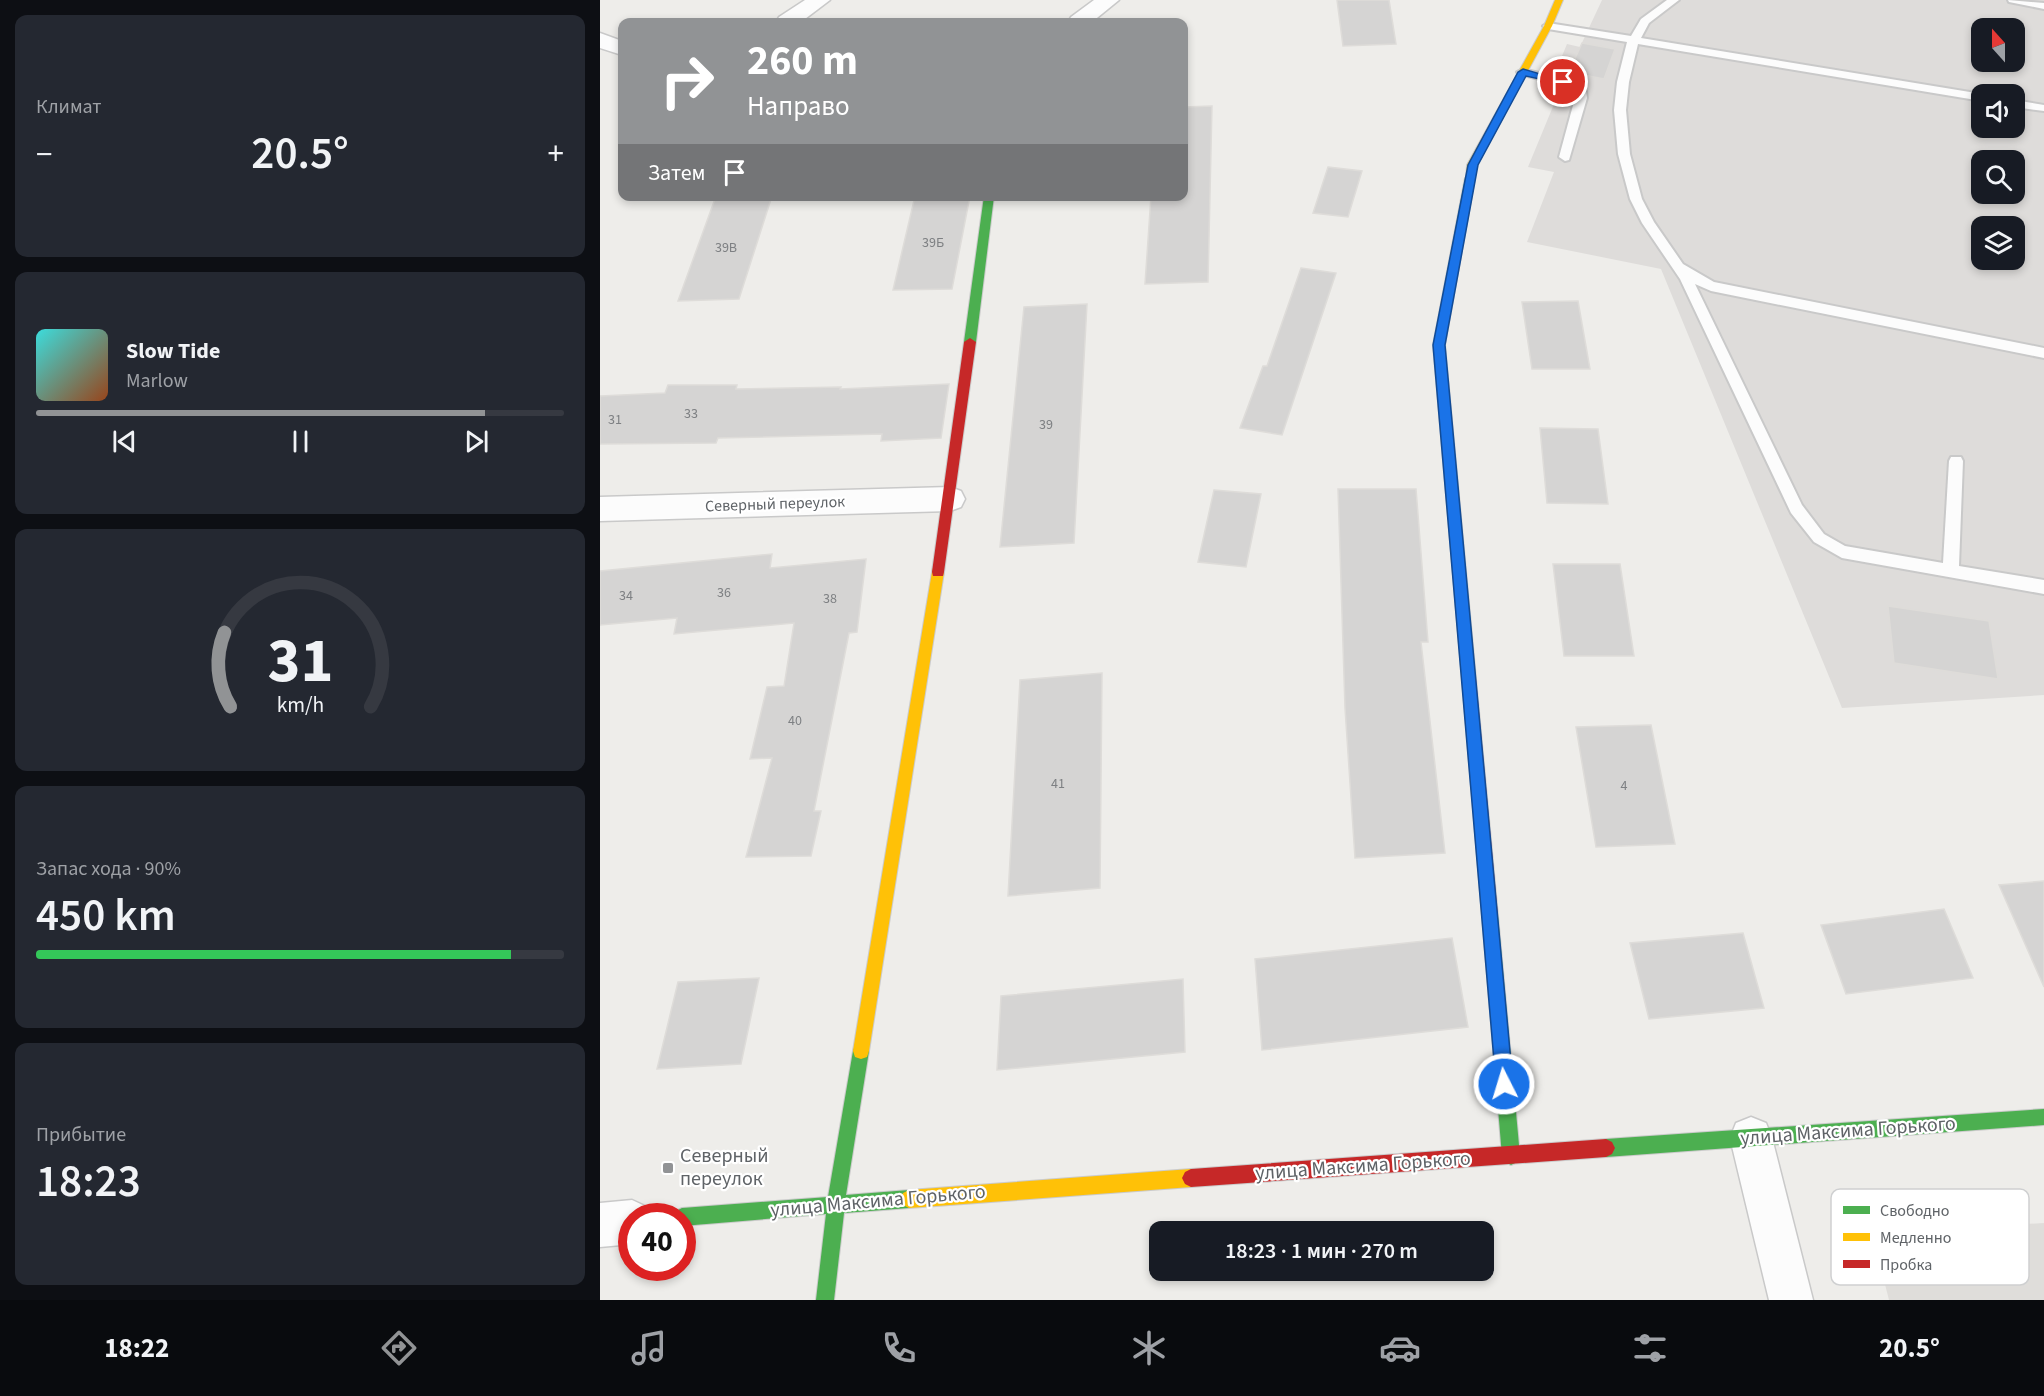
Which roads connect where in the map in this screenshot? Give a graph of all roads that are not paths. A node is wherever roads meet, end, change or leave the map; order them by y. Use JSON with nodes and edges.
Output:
{"nodes":[{"id":1,"x":819,"y":0,"type":"edge"},
{"id":2,"x":1108,"y":0,"type":"edge"},
{"id":3,"x":1559,"y":0,"type":"edge"},
{"id":4,"x":1674,"y":0,"type":"edge"},
{"id":5,"x":2013,"y":0,"type":"edge"},
{"id":6,"x":2044,"y":6,"type":"edge"},
{"id":7,"x":793,"y":18,"type":"edge"},
{"id":8,"x":1083,"y":18,"type":"edge"},
{"id":9,"x":1548,"y":27,"type":"junction"},
{"id":10,"x":600,"y":40,"type":"edge"},
{"id":11,"x":1634,"y":42,"type":"junction"},
{"id":12,"x":618,"y":47,"type":"edge"},
{"id":13,"x":1523,"y":72,"type":"junction"},
{"id":14,"x":1971,"y":96,"type":"edge"},
{"id":15,"x":2025,"y":105,"type":"edge"},
{"id":16,"x":2044,"y":108,"type":"edge"},
{"id":17,"x":1565,"y":157,"type":"dead end"},
{"id":18,"x":988,"y":201,"type":"edge"},
{"id":19,"x":1675,"y":262,"type":"junction"},
{"id":20,"x":2044,"y":353,"type":"edge"},
{"id":21,"x":1956,"y":461,"type":"dead end"},
{"id":22,"x":950,"y":499,"type":"junction"},
{"id":23,"x":600,"y":509,"type":"edge"},
{"id":24,"x":1951,"y":572,"type":"junction"},
{"id":25,"x":2044,"y":587,"type":"edge"},
{"id":26,"x":2044,"y":1117,"type":"edge"},
{"id":27,"x":1751,"y":1138,"type":"junction"},
{"id":28,"x":1511,"y":1156,"type":"junction"},
{"id":29,"x":836,"y":1204,"type":"junction"},
{"id":30,"x":696,"y":1216,"type":"edge"},
{"id":31,"x":618,"y":1223,"type":"edge"},
{"id":32,"x":600,"y":1224,"type":"edge"},
{"id":33,"x":825,"y":1300,"type":"edge"},
{"id":34,"x":1791,"y":1300,"type":"edge"}],
"edges":[{"from":1,"to":7,"type":"street"},
{"from":2,"to":8,"type":"street"},
{"from":3,"to":9,"type":"street"},
{"from":4,"to":11,"type":"lane"},
{"from":5,"to":6,"type":"lane"},
{"from":9,"to":11,"type":"lane"},
{"from":9,"to":13,"type":"street"},
{"from":10,"to":12,"type":"street"},
{"from":11,"to":14,"type":"lane"},
{"from":11,"to":19,"type":"lane"},
{"from":13,"to":17,"type":"lane"},
{"from":13,"to":28,"type":"street"},
{"from":15,"to":16,"type":"lane"},
{"from":18,"to":22,"type":"street"},
{"from":19,"to":20,"type":"lane"},
{"from":19,"to":24,"type":"lane"},
{"from":21,"to":24,"type":"lane"},
{"from":22,"to":23,"type":"street","name":"Северный переулок"},
{"from":22,"to":29,"type":"street"},
{"from":24,"to":25,"type":"lane"},
{"from":26,"to":27,"type":"street","name":"улица Максима Горького"},
{"from":27,"to":28,"type":"street","name":"улица Максима Горького"},
{"from":27,"to":34,"type":"street"},
{"from":28,"to":29,"type":"street","name":"улица Максима Горького"},
{"from":29,"to":30,"type":"street","name":"улица Максима Горького"},
{"from":29,"to":33,"type":"street"},
{"from":31,"to":32,"type":"street"}]}
